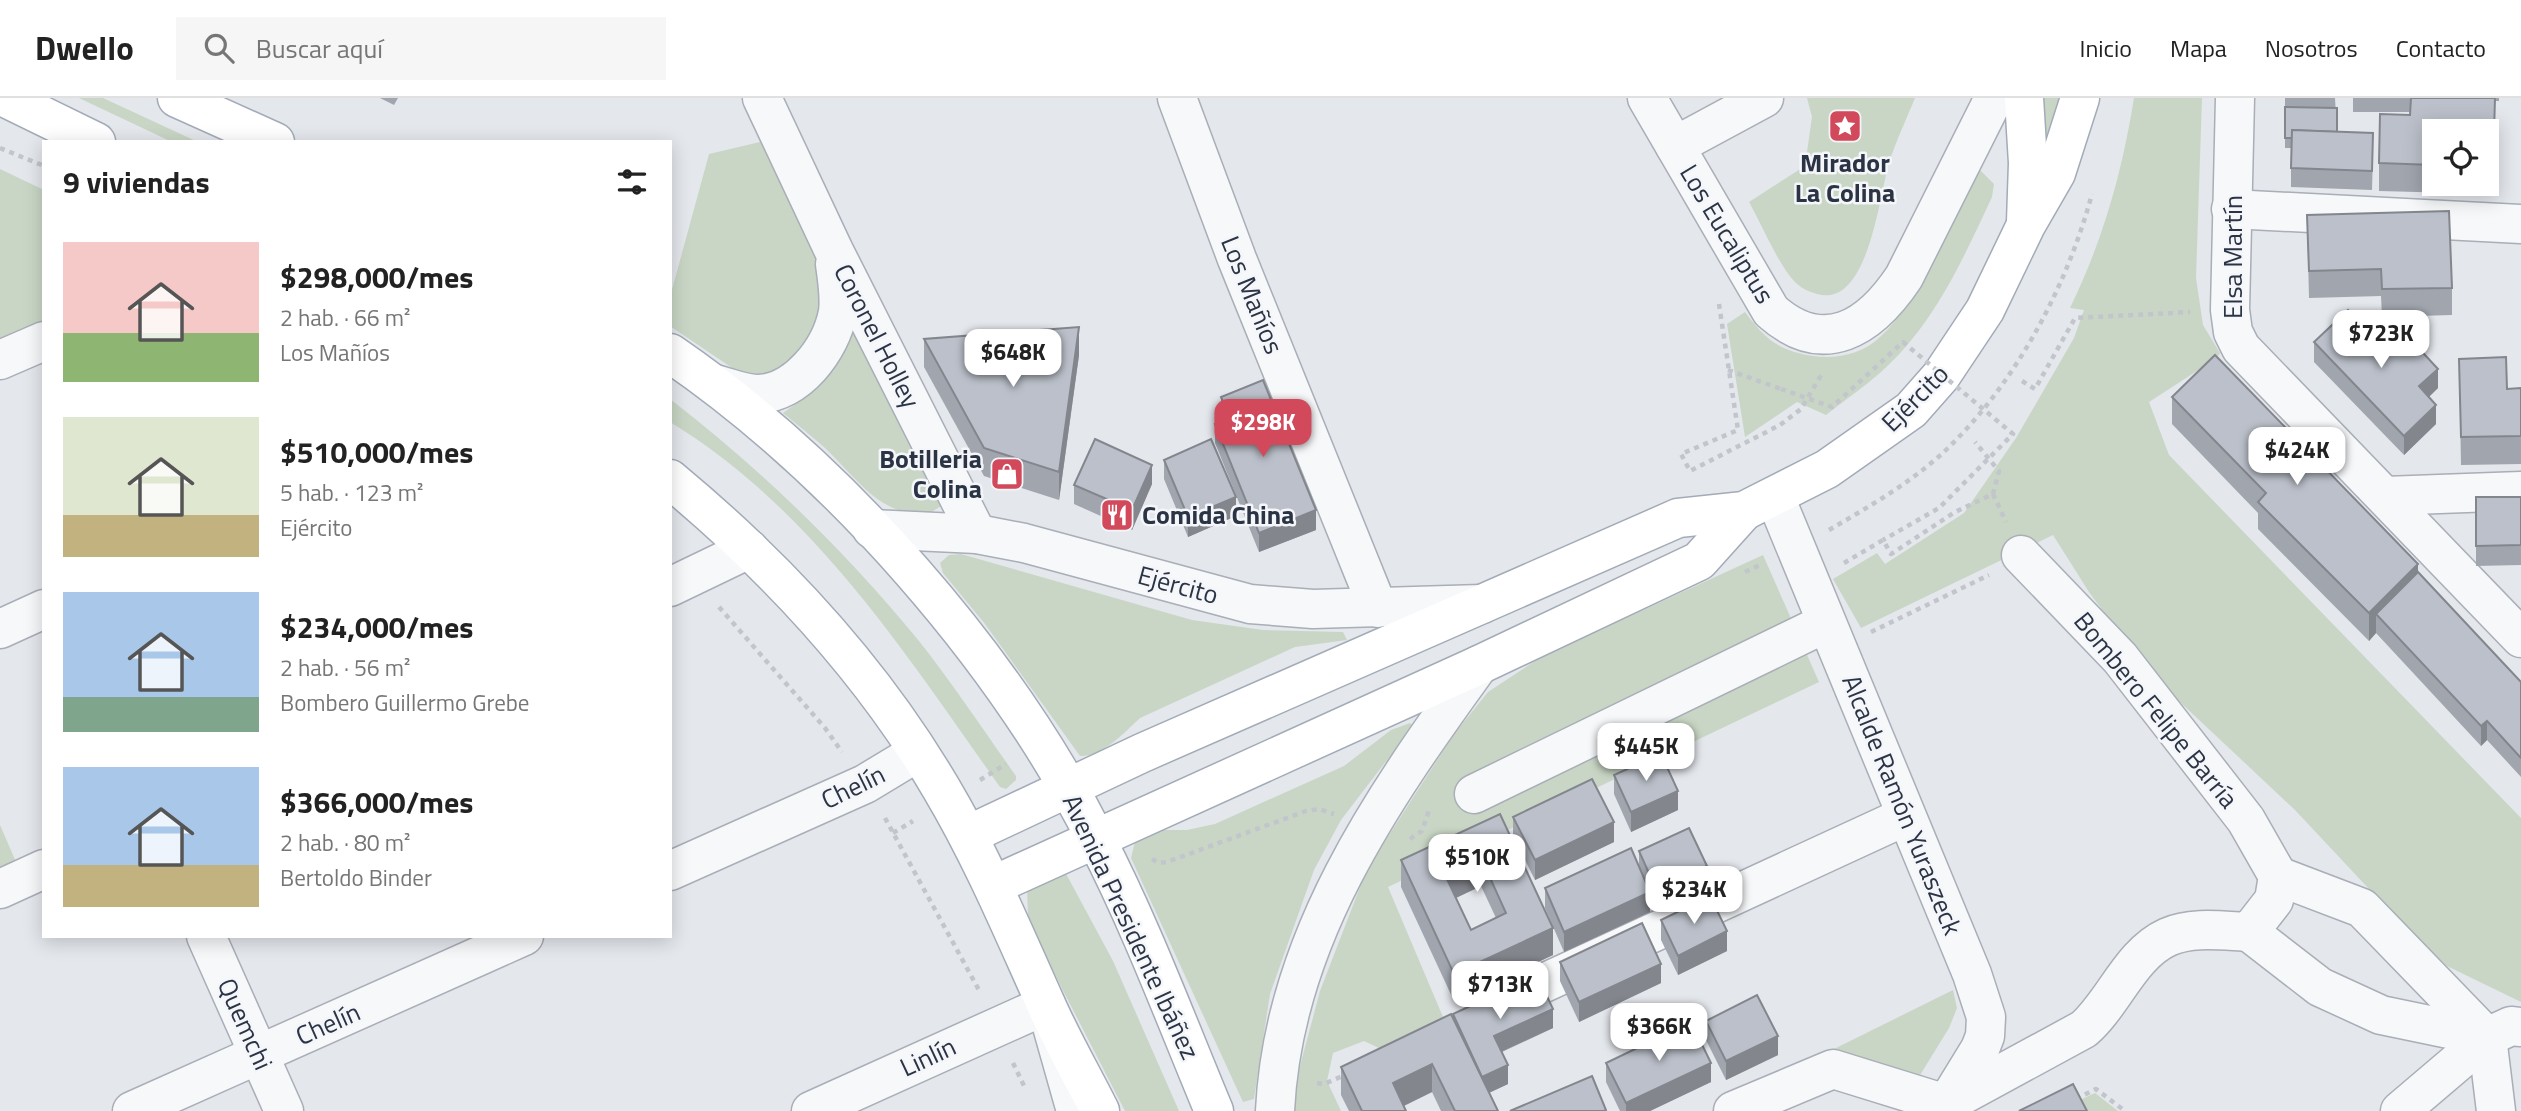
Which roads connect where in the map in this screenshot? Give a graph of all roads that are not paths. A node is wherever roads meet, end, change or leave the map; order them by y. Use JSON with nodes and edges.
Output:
{"nodes":[{"id":1,"x":6,"y":98,"type":"edge"},
{"id":2,"x":177,"y":98,"type":"edge"},
{"id":3,"x":762,"y":98,"type":"edge"},
{"id":4,"x":1177,"y":98,"type":"edge"},
{"id":5,"x":1647,"y":98,"type":"edge"},
{"id":6,"x":1764,"y":98,"type":"edge"},
{"id":7,"x":1994,"y":98,"type":"edge"},
{"id":8,"x":2024,"y":98,"type":"edge"},
{"id":9,"x":2080,"y":98,"type":"edge"},
{"id":10,"x":2235,"y":98,"type":"edge"},
{"id":11,"x":92,"y":140,"type":"edge"},
{"id":12,"x":271,"y":140,"type":"edge"},
{"id":13,"x":1675,"y":146,"type":"junction"},
{"id":14,"x":2231,"y":209,"type":"junction"},
{"id":15,"x":2521,"y":224,"type":"edge"},
{"id":16,"x":2026,"y":225,"type":"junction"},
{"id":17,"x":834,"y":251,"type":"junction"},
{"id":18,"x":42,"y":342,"type":"edge"},
{"id":19,"x":672,"y":354,"type":"edge"},
{"id":20,"x":0,"y":360,"type":"edge"},
{"id":21,"x":715,"y":384,"type":"junction"},
{"id":22,"x":672,"y":481,"type":"edge"},
{"id":23,"x":2521,"y":491,"type":"edge"},
{"id":24,"x":2385,"y":496,"type":"junction"},
{"id":25,"x":1759,"y":504,"type":"junction"},
{"id":26,"x":872,"y":529,"type":"junction"},
{"id":27,"x":977,"y":534,"type":"junction"},
{"id":28,"x":749,"y":548,"type":"junction"},
{"id":29,"x":2021,"y":555,"type":"road end"},
{"id":30,"x":681,"y":582,"type":"edge"},
{"id":31,"x":1488,"y":604,"type":"junction"},
{"id":32,"x":1378,"y":608,"type":"junction"},
{"id":33,"x":42,"y":610,"type":"edge"},
{"id":34,"x":0,"y":629,"type":"edge"},
{"id":35,"x":1832,"y":636,"type":"junction"},
{"id":36,"x":2521,"y":638,"type":"edge"},
{"id":37,"x":1479,"y":665,"type":"junction"},
{"id":38,"x":918,"y":752,"type":"junction"},
{"id":39,"x":1068,"y":788,"type":"junction"},
{"id":40,"x":1474,"y":794,"type":"dead end"},
{"id":41,"x":1906,"y":816,"type":"junction"},
{"id":42,"x":968,"y":835,"type":"junction"},
{"id":43,"x":1096,"y":839,"type":"junction"},
{"id":44,"x":42,"y":870,"type":"edge"},
{"id":45,"x":672,"y":870,"type":"edge"},
{"id":46,"x":2278,"y":876,"type":"junction"},
{"id":47,"x":994,"y":885,"type":"junction"},
{"id":48,"x":0,"y":889,"type":"edge"},
{"id":49,"x":2249,"y":932,"type":"junction"},
{"id":50,"x":207,"y":938,"type":"edge"},
{"id":51,"x":520,"y":938,"type":"edge"},
{"id":52,"x":1046,"y":1005,"type":"junction"},
{"id":53,"x":1458,"y":1023,"type":"edge"},
{"id":54,"x":2504,"y":1032,"type":"edge"},
{"id":55,"x":259,"y":1055,"type":"junction"},
{"id":56,"x":1944,"y":1107,"type":"edge"},
{"id":57,"x":132,"y":1111,"type":"edge"},
{"id":58,"x":284,"y":1111,"type":"edge"},
{"id":59,"x":811,"y":1111,"type":"edge"},
{"id":60,"x":1076,"y":1111,"type":"edge"},
{"id":61,"x":1100,"y":1111,"type":"edge"},
{"id":62,"x":1214,"y":1111,"type":"edge"},
{"id":63,"x":1275,"y":1111,"type":"edge"},
{"id":64,"x":1732,"y":1111,"type":"edge"},
{"id":65,"x":2400,"y":1111,"type":"edge"},
{"id":66,"x":2496,"y":1111,"type":"edge"}],
"edges":[{"from":1,"to":11,"type":"main road"},
{"from":2,"to":12,"type":"main road"},
{"from":3,"to":17,"type":"street","name":"Coronel Holley"},
{"from":4,"to":32,"type":"street","name":"Los Mañíos"},
{"from":5,"to":13,"type":"street","name":"Los Eucaliptus"},
{"from":6,"to":13,"type":"street"},
{"from":7,"to":13,"type":"street","name":"Los Eucaliptus"},
{"from":8,"to":16,"type":"main road","name":"Ejército"},
{"from":9,"to":16,"type":"main road","name":"Ejército"},
{"from":10,"to":14,"type":"street","name":"Elsa Martín"},
{"from":14,"to":15,"type":"street"},
{"from":14,"to":24,"type":"street","name":"Elsa Martín"},
{"from":16,"to":25,"type":"main road","name":"Ejército"},
{"from":17,"to":21,"type":"street","name":"Coronel Holley"},
{"from":17,"to":27,"type":"street","name":"Coronel Holley"},
{"from":18,"to":20,"type":"street"},
{"from":19,"to":21,"type":"main road","name":"Avenida Presidente Ibáñez"},
{"from":21,"to":26,"type":"main road","name":"Avenida Presidente Ibáñez"},
{"from":22,"to":28,"type":"main road"},
{"from":23,"to":24,"type":"street"},
{"from":24,"to":36,"type":"street","name":"Elsa Martín"},
{"from":25,"to":31,"type":"main road","name":"Ejército"},
{"from":25,"to":35,"type":"street","name":"Alcalde Ramón Yuraszeck"},
{"from":25,"to":37,"type":"main road","name":"Ejército"},
{"from":26,"to":27,"type":"street","name":"Ejército"},
{"from":26,"to":39,"type":"main road","name":"Avenida Presidente Ibáñez"},
{"from":27,"to":32,"type":"street","name":"Ejército"},
{"from":28,"to":30,"type":"street"},
{"from":28,"to":38,"type":"main road"},
{"from":29,"to":46,"type":"street","name":"Bombero Felipe Barría"},
{"from":31,"to":32,"type":"street","name":"Ejército"},
{"from":31,"to":39,"type":"main road","name":"Ejército"},
{"from":33,"to":34,"type":"street"},
{"from":35,"to":40,"type":"street"},
{"from":35,"to":41,"type":"street","name":"Alcalde Ramón Yuraszeck"},
{"from":37,"to":43,"type":"main road","name":"Ejército"},
{"from":37,"to":63,"type":"street","name":"Ejército"},
{"from":38,"to":42,"type":"main road"},
{"from":38,"to":45,"type":"street","name":"Chelín"},
{"from":39,"to":42,"type":"main road","name":"Ejército"},
{"from":39,"to":43,"type":"main road","name":"Avenida Presidente Ibáñez"},
{"from":41,"to":53,"type":"street"},
{"from":41,"to":56,"type":"street","name":"Alcalde Ramón Yuraszeck"},
{"from":42,"to":47,"type":"main road"},
{"from":43,"to":47,"type":"main road","name":"Ejército"},
{"from":43,"to":62,"type":"main road","name":"Avenida Presidente Ibáñez"},
{"from":44,"to":48,"type":"street"},
{"from":46,"to":49,"type":"street"},
{"from":46,"to":54,"type":"street"},
{"from":47,"to":52,"type":"main road"},
{"from":49,"to":54,"type":"street"},
{"from":49,"to":56,"type":"street"},
{"from":50,"to":55,"type":"street","name":"Quemchi"},
{"from":51,"to":55,"type":"street","name":"Chelín"},
{"from":52,"to":59,"type":"street","name":"Linlín"},
{"from":52,"to":60,"type":"street"},
{"from":52,"to":61,"type":"main road"},
{"from":54,"to":65,"type":"street"},
{"from":54,"to":66,"type":"street"},
{"from":55,"to":57,"type":"street","name":"Chelín"},
{"from":55,"to":58,"type":"street","name":"Quemchi"},
{"from":56,"to":64,"type":"street"}]}
